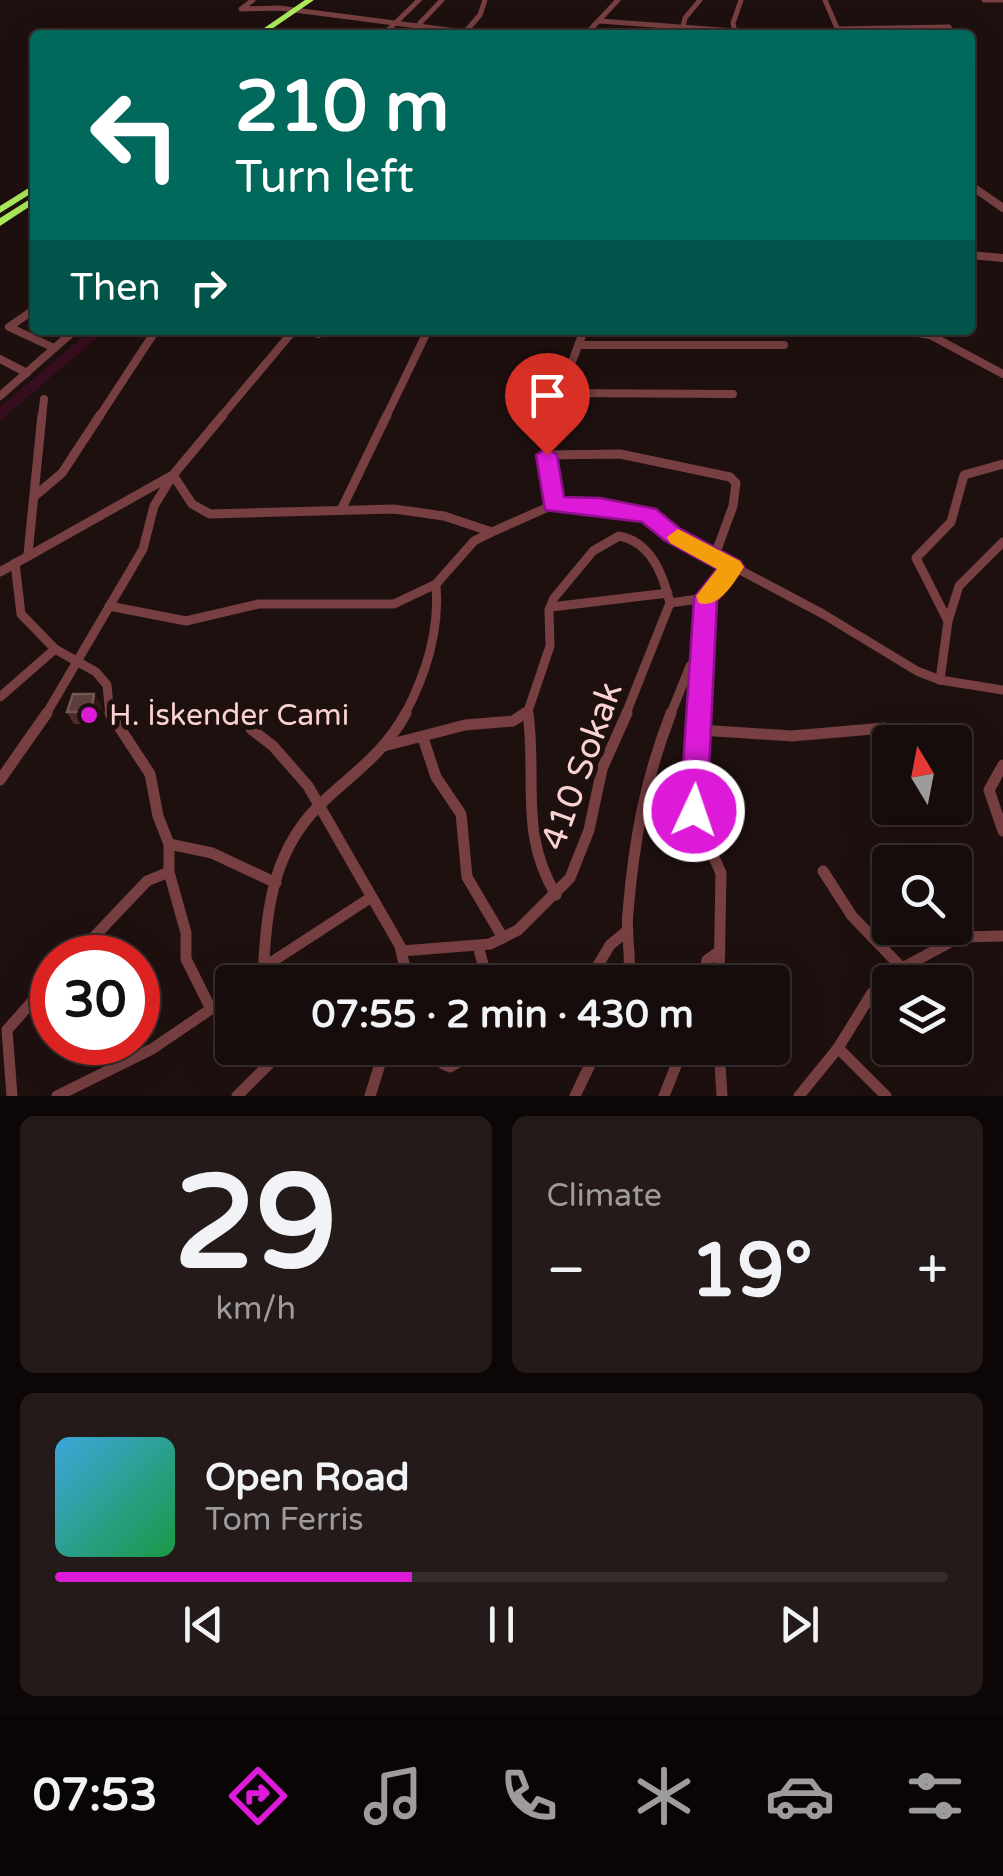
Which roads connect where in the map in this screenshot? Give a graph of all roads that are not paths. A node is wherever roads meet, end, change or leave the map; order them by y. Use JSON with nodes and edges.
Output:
{"nodes":[{"id":1,"x":253,"y":0,"type":"edge"},
{"id":2,"x":310,"y":0,"type":"edge"},
{"id":3,"x":319,"y":0,"type":"edge"},
{"id":4,"x":419,"y":0,"type":"edge"},
{"id":5,"x":442,"y":0,"type":"edge"},
{"id":6,"x":485,"y":0,"type":"edge"},
{"id":7,"x":618,"y":0,"type":"edge"},
{"id":8,"x":700,"y":0,"type":"edge"},
{"id":9,"x":741,"y":0,"type":"edge"},
{"id":10,"x":824,"y":0,"type":"edge"},
{"id":11,"x":984,"y":0,"type":"edge"},
{"id":12,"x":1002,"y":0,"type":"edge"},
{"id":13,"x":298,"y":11,"type":"junction"},
{"id":14,"x":395,"y":20,"type":"junction"},
{"id":15,"x":599,"y":21,"type":"junction"},
{"id":16,"x":418,"y":23,"type":"junction"},
{"id":17,"x":266,"y":30,"type":"edge"},
{"id":18,"x":274,"y":30,"type":"edge"},
{"id":19,"x":387,"y":30,"type":"edge"},
{"id":20,"x":458,"y":30,"type":"edge"},
{"id":21,"x":469,"y":30,"type":"edge"},
{"id":22,"x":590,"y":30,"type":"edge"},
{"id":23,"x":668,"y":30,"type":"edge"},
{"id":24,"x":683,"y":30,"type":"edge"},
{"id":25,"x":734,"y":30,"type":"edge"},
{"id":26,"x":837,"y":30,"type":"edge"},
{"id":27,"x":882,"y":30,"type":"edge"},
{"id":28,"x":950,"y":30,"type":"edge"},
{"id":29,"x":975,"y":188,"type":"edge"},
{"id":30,"x":30,"y":189,"type":"edge"},
{"id":31,"x":30,"y":202,"type":"edge"},
{"id":32,"x":1003,"y":208,"type":"edge"},
{"id":33,"x":0,"y":210,"type":"edge"},
{"id":34,"x":0,"y":223,"type":"edge"},
{"id":35,"x":975,"y":255,"type":"edge"},
{"id":36,"x":1003,"y":258,"type":"edge"},
{"id":37,"x":30,"y":313,"type":"edge"},
{"id":38,"x":69,"y":335,"type":"edge"},
{"id":39,"x":153,"y":335,"type":"edge"},
{"id":40,"x":290,"y":335,"type":"edge"},
{"id":41,"x":426,"y":335,"type":"edge"},
{"id":42,"x":583,"y":335,"type":"edge"},
{"id":43,"x":930,"y":335,"type":"edge"},
{"id":44,"x":32,"y":336,"type":"joint"},
{"id":45,"x":580,"y":345,"type":"junction"},
{"id":46,"x":784,"y":345,"type":"dead end"},
{"id":47,"x":54,"y":348,"type":"junction"},
{"id":48,"x":0,"y":359,"type":"edge"},
{"id":49,"x":27,"y":373,"type":"junction"},
{"id":50,"x":1003,"y":374,"type":"edge"},
{"id":51,"x":558,"y":393,"type":"junction"},
{"id":52,"x":733,"y":394,"type":"dead end"},
{"id":53,"x":0,"y":396,"type":"edge"},
{"id":54,"x":44,"y":399,"type":"dead end"},
{"id":55,"x":547,"y":455,"type":"junction"},
{"id":56,"x":1003,"y":464,"type":"edge"},
{"id":57,"x":62,"y":473,"type":"junction"},
{"id":58,"x":38,"y":474,"type":"junction"},
{"id":59,"x":173,"y":475,"type":"junction"},
{"id":60,"x":36,"y":495,"type":"junction"},
{"id":61,"x":553,"y":505,"type":"junction"},
{"id":62,"x":342,"y":508,"type":"junction"},
{"id":63,"x":492,"y":532,"type":"junction"},
{"id":64,"x":1003,"y":542,"type":"edge"},
{"id":65,"x":28,"y":554,"type":"junction"},
{"id":66,"x":715,"y":555,"type":"junction"},
{"id":67,"x":14,"y":563,"type":"junction"},
{"id":68,"x":732,"y":567,"type":"junction"},
{"id":69,"x":1,"y":571,"type":"edge"},
{"id":70,"x":436,"y":584,"type":"junction"},
{"id":71,"x":669,"y":598,"type":"junction"},
{"id":72,"x":706,"y":598,"type":"junction"},
{"id":73,"x":109,"y":606,"type":"junction"},
{"id":74,"x":551,"y":606,"type":"junction"},
{"id":75,"x":948,"y":620,"type":"junction"},
{"id":76,"x":55,"y":649,"type":"junction"},
{"id":77,"x":701,"y":660,"type":"junction"},
{"id":78,"x":76,"y":662,"type":"junction"},
{"id":79,"x":940,"y":680,"type":"junction"},
{"id":80,"x":1003,"y":690,"type":"edge"},
{"id":81,"x":0,"y":697,"type":"edge"},
{"id":82,"x":528,"y":711,"type":"junction"},
{"id":83,"x":249,"y":718,"type":"dead end"},
{"id":84,"x":872,"y":729,"type":"edge"},
{"id":85,"x":700,"y":730,"type":"junction"},
{"id":86,"x":423,"y":738,"type":"junction"},
{"id":87,"x":384,"y":746,"type":"junction"},
{"id":88,"x":1003,"y":764,"type":"edge"},
{"id":89,"x":0,"y":780,"type":"edge"},
{"id":90,"x":319,"y":803,"type":"junction"},
{"id":91,"x":1003,"y":831,"type":"edge"},
{"id":92,"x":169,"y":844,"type":"junction"},
{"id":93,"x":169,"y":872,"type":"junction"},
{"id":94,"x":823,"y":872,"type":"dead end"},
{"id":95,"x":276,"y":882,"type":"junction"},
{"id":96,"x":556,"y":894,"type":"junction"},
{"id":97,"x":370,"y":898,"type":"junction"},
{"id":98,"x":628,"y":930,"type":"junction"},
{"id":99,"x":96,"y":935,"type":"edge"},
{"id":100,"x":1003,"y":936,"type":"edge"},
{"id":101,"x":503,"y":938,"type":"junction"},
{"id":102,"x":478,"y":946,"type":"junction"},
{"id":103,"x":402,"y":951,"type":"junction"},
{"id":104,"x":720,"y":951,"type":"junction"},
{"id":105,"x":264,"y":965,"type":"edge"},
{"id":106,"x":269,"y":965,"type":"edge"},
{"id":107,"x":405,"y":965,"type":"edge"},
{"id":108,"x":483,"y":965,"type":"edge"},
{"id":109,"x":598,"y":965,"type":"edge"},
{"id":110,"x":631,"y":965,"type":"edge"},
{"id":111,"x":706,"y":965,"type":"edge"},
{"id":112,"x":720,"y":965,"type":"edge"},
{"id":113,"x":899,"y":965,"type":"edge"},
{"id":114,"x":908,"y":965,"type":"edge"},
{"id":115,"x":872,"y":993,"type":"edge"},
{"id":116,"x":30,"y":1003,"type":"edge"},
{"id":117,"x":215,"y":1009,"type":"edge"},
{"id":118,"x":211,"y":1010,"type":"junction"},
{"id":119,"x":838,"y":1048,"type":"junction"},
{"id":120,"x":268,"y":1065,"type":"edge"},
{"id":121,"x":382,"y":1065,"type":"edge"},
{"id":122,"x":590,"y":1065,"type":"edge"},
{"id":123,"x":676,"y":1065,"type":"edge"},
{"id":124,"x":721,"y":1065,"type":"edge"},
{"id":125,"x":377,"y":1094,"type":"edge"},
{"id":126,"x":12,"y":1096,"type":"edge"},
{"id":127,"x":57,"y":1096,"type":"edge"},
{"id":128,"x":237,"y":1096,"type":"edge"},
{"id":129,"x":575,"y":1096,"type":"edge"},
{"id":130,"x":664,"y":1096,"type":"edge"},
{"id":131,"x":722,"y":1096,"type":"edge"},
{"id":132,"x":799,"y":1096,"type":"edge"},
{"id":133,"x":886,"y":1096,"type":"edge"}],
"edges":[{"from":1,"to":13,"type":"street"},
{"from":2,"to":13,"type":"highway"},
{"from":3,"to":13,"type":"highway"},
{"from":4,"to":14,"type":"street"},
{"from":5,"to":16,"type":"street"},
{"from":6,"to":21,"type":"street"},
{"from":7,"to":15,"type":"street"},
{"from":8,"to":24,"type":"street"},
{"from":9,"to":25,"type":"street"},
{"from":10,"to":26,"type":"street"},
{"from":11,"to":12,"type":"street"},
{"from":13,"to":14,"type":"street"},
{"from":13,"to":17,"type":"highway"},
{"from":13,"to":18,"type":"highway"},
{"from":14,"to":16,"type":"street"},
{"from":14,"to":19,"type":"street"},
{"from":15,"to":22,"type":"street"},
{"from":15,"to":23,"type":"street"},
{"from":16,"to":20,"type":"street"},
{"from":27,"to":28,"type":"street"},
{"from":29,"to":32,"type":"street"},
{"from":30,"to":33,"type":"highway"},
{"from":31,"to":34,"type":"highway"},
{"from":35,"to":36,"type":"street"},
{"from":37,"to":44,"type":"street"},
{"from":38,"to":47,"type":"street"},
{"from":39,"to":57,"type":"street"},
{"from":40,"to":59,"type":"street"},
{"from":41,"to":62,"type":"street"},
{"from":42,"to":45,"type":"street"},
{"from":43,"to":50,"type":"street"},
{"from":44,"to":47,"type":"street"},
{"from":45,"to":46,"type":"street"},
{"from":45,"to":51,"type":"street"},
{"from":47,"to":49,"type":"street"},
{"from":48,"to":49,"type":"street"},
{"from":49,"to":53,"type":"street"},
{"from":51,"to":52,"type":"street"},
{"from":51,"to":55,"type":"street"},
{"from":54,"to":58,"type":"street"},
{"from":55,"to":61,"type":"street"},
{"from":55,"to":66,"type":"street"},
{"from":56,"to":75,"type":"street"},
{"from":57,"to":58,"type":"street"},
{"from":57,"to":60,"type":"street"},
{"from":58,"to":60,"type":"street"},
{"from":59,"to":62,"type":"street"},
{"from":59,"to":65,"type":"street"},
{"from":59,"to":73,"type":"street"},
{"from":60,"to":65,"type":"street"},
{"from":61,"to":63,"type":"street"},
{"from":61,"to":66,"type":"street"},
{"from":62,"to":63,"type":"street"},
{"from":63,"to":70,"type":"street"},
{"from":64,"to":75,"type":"street"},
{"from":65,"to":67,"type":"street"},
{"from":66,"to":68,"type":"street"},
{"from":67,"to":69,"type":"street"},
{"from":67,"to":76,"type":"street"},
{"from":68,"to":72,"type":"street"},
{"from":68,"to":79,"type":"street"},
{"from":70,"to":73,"type":"street"},
{"from":70,"to":87,"type":"street"},
{"from":71,"to":72,"type":"street"},
{"from":71,"to":74,"type":"street"},
{"from":71,"to":74,"type":"street"},
{"from":71,"to":96,"type":"street","name":"410 Sokak"},
{"from":72,"to":77,"type":"street"},
{"from":73,"to":78,"type":"street"},
{"from":74,"to":82,"type":"street"},
{"from":75,"to":79,"type":"street"},
{"from":76,"to":78,"type":"street"},
{"from":76,"to":81,"type":"street"},
{"from":77,"to":85,"type":"street"},
{"from":77,"to":98,"type":"street"},
{"from":78,"to":89,"type":"street"},
{"from":78,"to":92,"type":"street"},
{"from":79,"to":80,"type":"street"},
{"from":82,"to":86,"type":"street"},
{"from":82,"to":96,"type":"street"},
{"from":83,"to":90,"type":"street"},
{"from":84,"to":85,"type":"street"},
{"from":85,"to":104,"type":"street"},
{"from":86,"to":87,"type":"street"},
{"from":86,"to":101,"type":"street"},
{"from":87,"to":90,"type":"street"},
{"from":88,"to":91,"type":"street"},
{"from":90,"to":95,"type":"street"},
{"from":90,"to":97,"type":"street"},
{"from":92,"to":93,"type":"street"},
{"from":92,"to":95,"type":"street"},
{"from":93,"to":99,"type":"street"},
{"from":93,"to":118,"type":"street"},
{"from":94,"to":113,"type":"street"},
{"from":95,"to":105,"type":"street"},
{"from":96,"to":101,"type":"street","name":"410 Sokak"},
{"from":97,"to":103,"type":"street"},
{"from":97,"to":106,"type":"street"},
{"from":98,"to":109,"type":"street"},
{"from":98,"to":110,"type":"street"},
{"from":100,"to":114,"type":"street"},
{"from":101,"to":102,"type":"street","name":"410 Sokak"},
{"from":102,"to":103,"type":"street","name":"410 Sokak"},
{"from":102,"to":108,"type":"street"},
{"from":103,"to":107,"type":"street"},
{"from":104,"to":111,"type":"street"},
{"from":104,"to":112,"type":"street"},
{"from":115,"to":119,"type":"street"},
{"from":116,"to":126,"type":"street"},
{"from":117,"to":118,"type":"street"},
{"from":118,"to":127,"type":"street"},
{"from":119,"to":132,"type":"street"},
{"from":119,"to":133,"type":"street"},
{"from":120,"to":128,"type":"street"},
{"from":121,"to":125,"type":"street"},
{"from":122,"to":129,"type":"street"},
{"from":123,"to":130,"type":"street"},
{"from":124,"to":131,"type":"street"}]}
